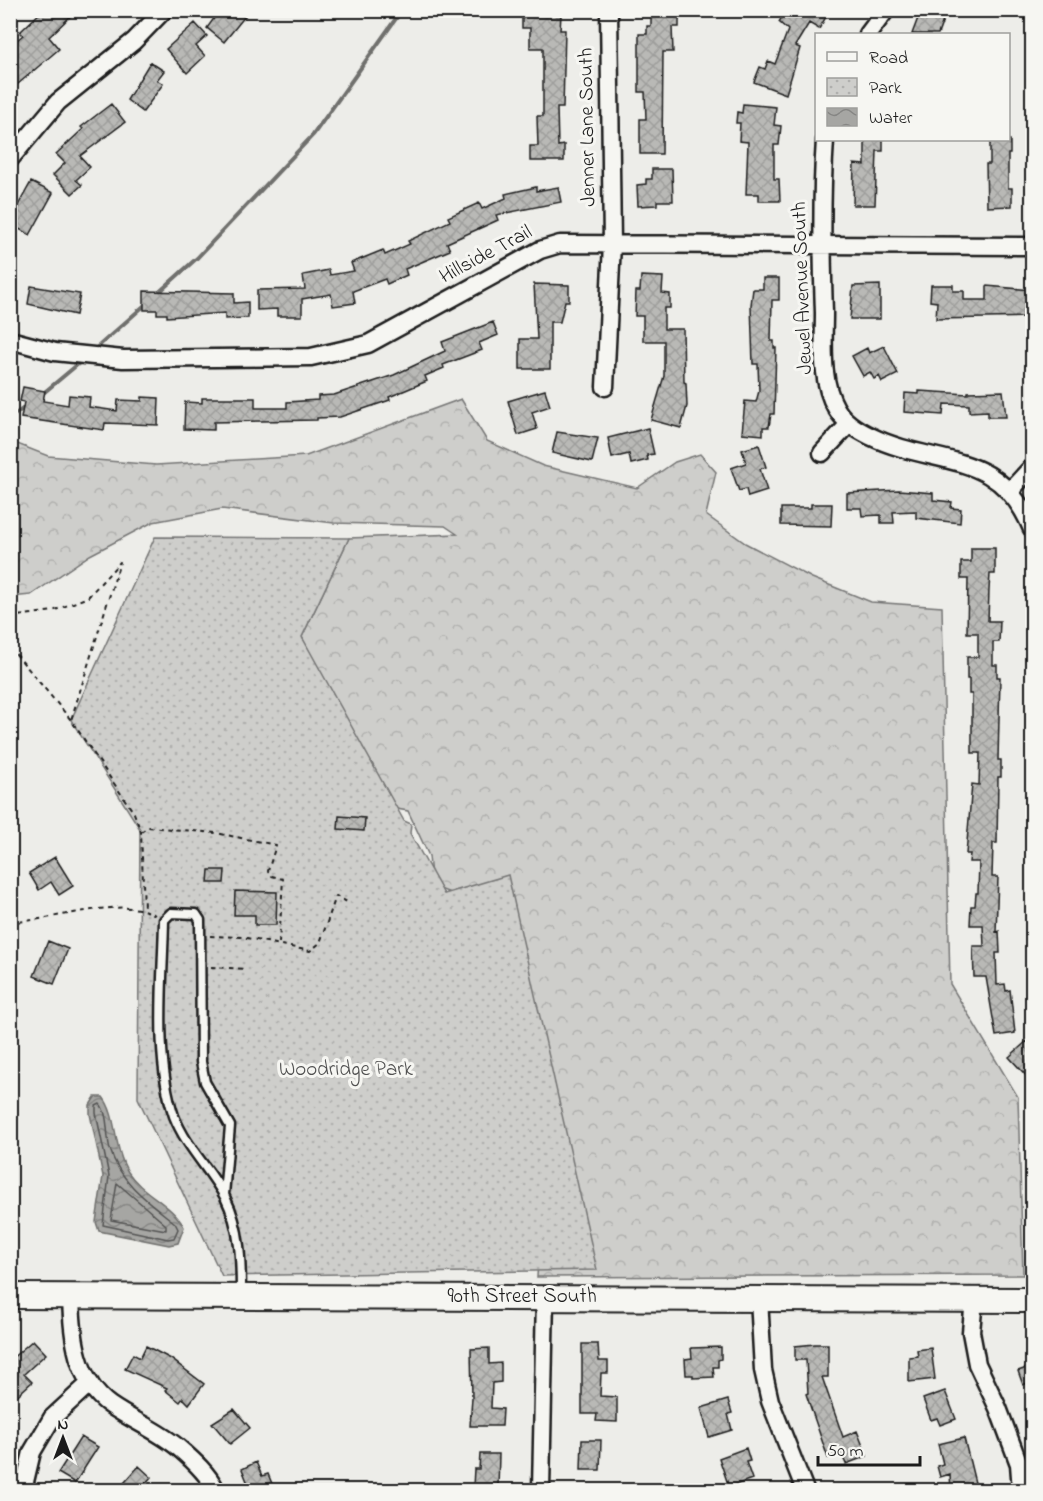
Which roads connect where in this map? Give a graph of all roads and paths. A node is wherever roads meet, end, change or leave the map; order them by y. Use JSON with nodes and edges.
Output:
{"nodes":[{"id":1,"x":164,"y":10,"type":"edge"},
{"id":2,"x":609,"y":10,"type":"edge"},
{"id":3,"x":886,"y":10,"type":"edge"},
{"id":4,"x":869,"y":33,"type":"edge"},
{"id":5,"x":825,"y":141,"type":"edge"},
{"id":6,"x":10,"y":159,"type":"edge"},
{"id":7,"x":612,"y":244,"type":"junction"},
{"id":8,"x":822,"y":245,"type":"junction"},
{"id":9,"x":1032,"y":246,"type":"edge"},
{"id":10,"x":10,"y":340,"type":"edge"},
{"id":11,"x":605,"y":387,"type":"dead end"},
{"id":12,"x":849,"y":424,"type":"junction"},
{"id":13,"x":822,"y":453,"type":"dead end"},
{"id":14,"x":1032,"y":467,"type":"edge"},
{"id":15,"x":1010,"y":491,"type":"junction"},
{"id":16,"x":1032,"y":529,"type":"edge"},
{"id":17,"x":10,"y":617,"type":"edge"},
{"id":18,"x":10,"y":647,"type":"edge"},
{"id":19,"x":71,"y":720,"type":"junction"},
{"id":20,"x":141,"y":832,"type":"junction"},
{"id":21,"x":349,"y":903,"type":"dead end"},
{"id":22,"x":144,"y":908,"type":"junction"},
{"id":23,"x":164,"y":920,"type":"junction"},
{"id":24,"x":10,"y":922,"type":"edge"},
{"id":25,"x":200,"y":937,"type":"junction"},
{"id":26,"x":279,"y":944,"type":"junction"},
{"id":27,"x":199,"y":967,"type":"junction"},
{"id":28,"x":245,"y":969,"type":"dead end"},
{"id":29,"x":224,"y":1196,"type":"junction"},
{"id":30,"x":10,"y":1296,"type":"edge"},
{"id":31,"x":71,"y":1297,"type":"junction"},
{"id":32,"x":241,"y":1297,"type":"junction"},
{"id":33,"x":545,"y":1297,"type":"junction"},
{"id":34,"x":759,"y":1298,"type":"junction"},
{"id":35,"x":974,"y":1299,"type":"junction"},
{"id":36,"x":1032,"y":1300,"type":"edge"},
{"id":37,"x":90,"y":1383,"type":"junction"},
{"id":38,"x":23,"y":1491,"type":"edge"},
{"id":39,"x":216,"y":1491,"type":"edge"},
{"id":40,"x":541,"y":1491,"type":"edge"},
{"id":41,"x":805,"y":1491,"type":"edge"},
{"id":42,"x":1021,"y":1491,"type":"edge"}],
"edges":[{"from":1,"to":6,"type":"street"},
{"from":2,"to":7,"type":"street","name":"Jenner Lane South"},
{"from":3,"to":4,"type":"street"},
{"from":5,"to":8,"type":"street","name":"Jewel Avenue South"},
{"from":7,"to":8,"type":"street","name":"Hillside Trail"},
{"from":7,"to":10,"type":"street","name":"Hillside Trail"},
{"from":7,"to":11,"type":"street","name":"Jenner Lane South"},
{"from":8,"to":9,"type":"street","name":"Hillside Trail"},
{"from":8,"to":12,"type":"street","name":"Jewel Avenue South"},
{"from":12,"to":13,"type":"street"},
{"from":12,"to":15,"type":"street","name":"Jewel Avenue South"},
{"from":14,"to":15,"type":"street"},
{"from":15,"to":16,"type":"street","name":"Jewel Avenue South"},
{"from":17,"to":19,"type":"path"},
{"from":18,"to":19,"type":"path"},
{"from":19,"to":20,"type":"path"},
{"from":20,"to":22,"type":"path"},
{"from":20,"to":26,"type":"path"},
{"from":21,"to":26,"type":"path"},
{"from":22,"to":23,"type":"path"},
{"from":22,"to":24,"type":"path"},
{"from":23,"to":25,"type":"lane"},
{"from":23,"to":29,"type":"lane"},
{"from":25,"to":26,"type":"path"},
{"from":25,"to":27,"type":"lane"},
{"from":27,"to":28,"type":"path"},
{"from":27,"to":29,"type":"lane"},
{"from":29,"to":32,"type":"lane"},
{"from":30,"to":31,"type":"street","name":"90th Street South"},
{"from":31,"to":32,"type":"street","name":"90th Street South"},
{"from":31,"to":37,"type":"street"},
{"from":32,"to":33,"type":"street","name":"90th Street South"},
{"from":33,"to":34,"type":"street","name":"90th Street South"},
{"from":33,"to":40,"type":"street"},
{"from":34,"to":35,"type":"street","name":"90th Street South"},
{"from":34,"to":41,"type":"street"},
{"from":35,"to":36,"type":"street","name":"90th Street South"},
{"from":35,"to":42,"type":"street"},
{"from":37,"to":38,"type":"street"},
{"from":37,"to":39,"type":"street"}]}
